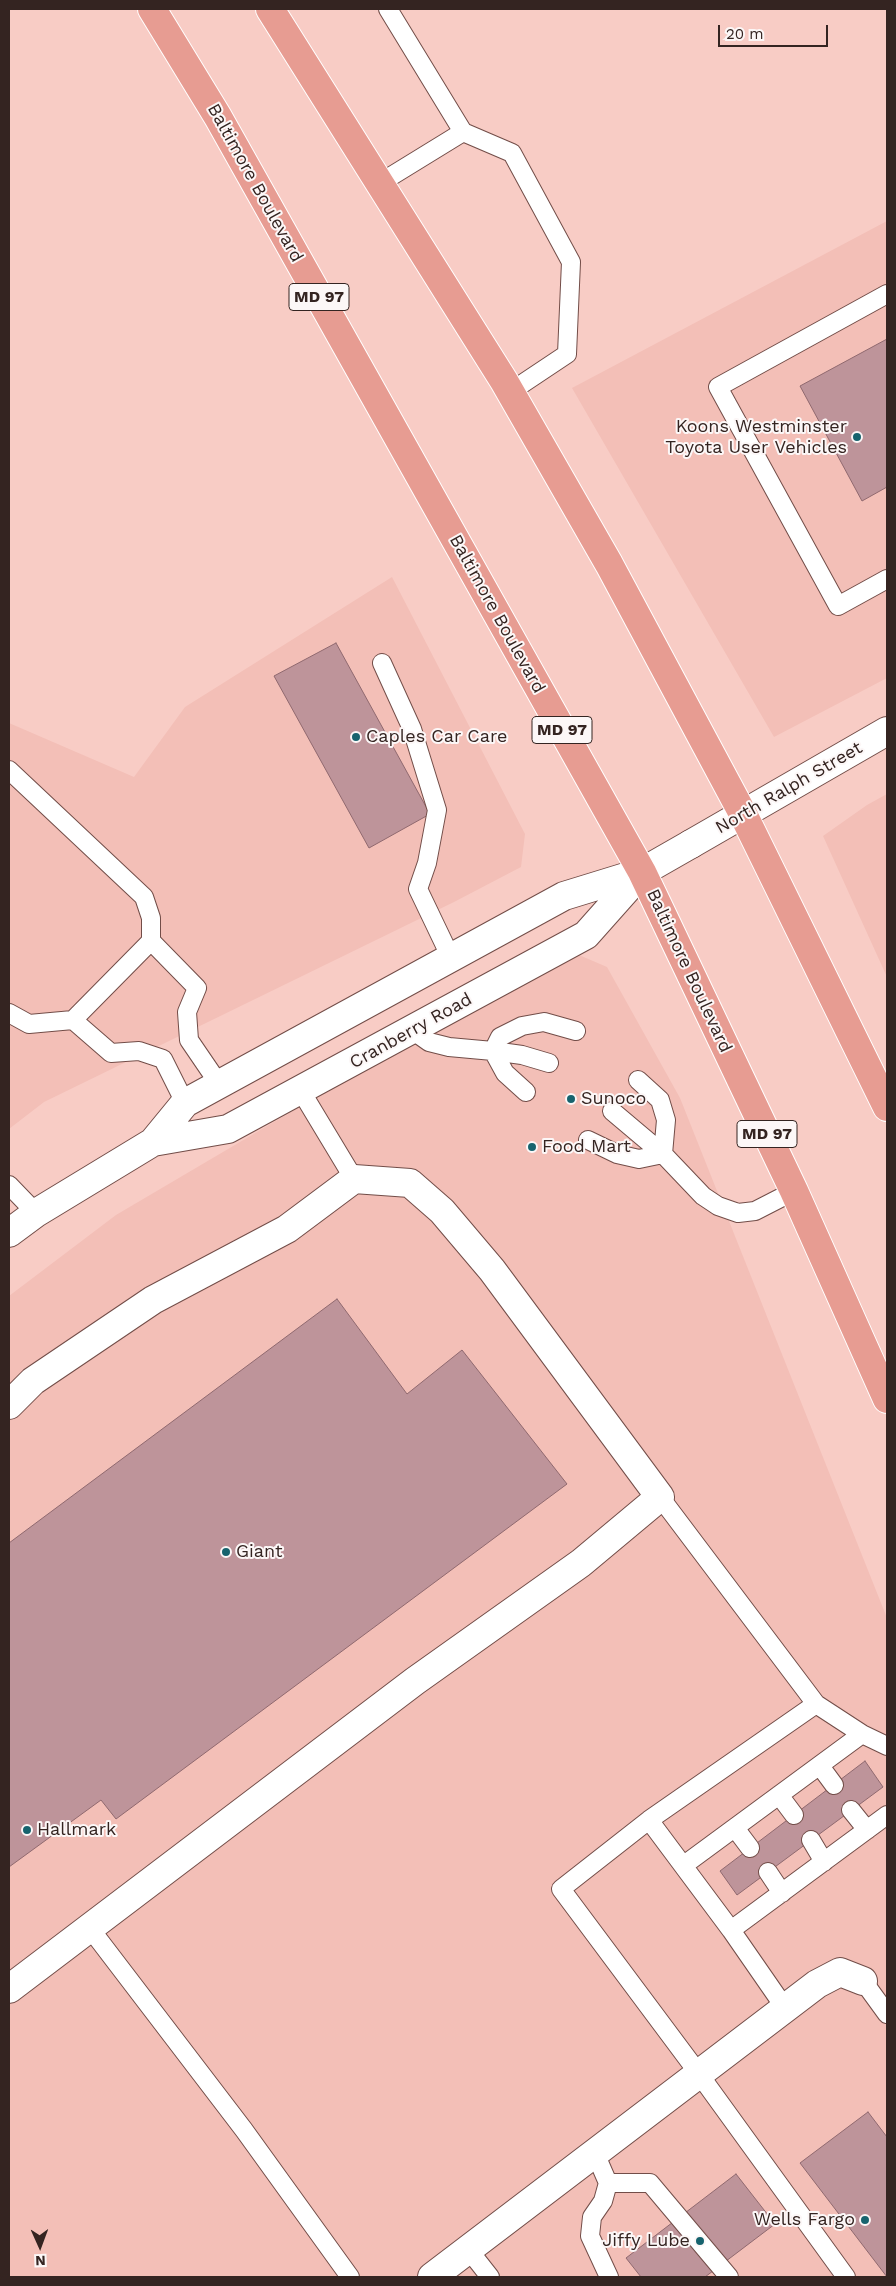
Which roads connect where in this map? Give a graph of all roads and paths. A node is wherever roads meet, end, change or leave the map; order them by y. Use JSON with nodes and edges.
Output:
{"nodes":[{"id":1,"x":152,"y":9,"type":"edge"},
{"id":2,"x":388,"y":9,"type":"edge"},
{"id":3,"x":278,"y":12,"type":"edge"},
{"id":4,"x":463,"y":132,"type":"junction"},
{"id":5,"x":380,"y":183,"type":"junction"},
{"id":6,"x":887,"y":294,"type":"edge"},
{"id":7,"x":510,"y":392,"type":"junction"},
{"id":8,"x":887,"y":580,"type":"edge"},
{"id":9,"x":382,"y":664,"type":"dead end"},
{"id":10,"x":887,"y":731,"type":"edge"},
{"id":11,"x":9,"y":770,"type":"edge"},
{"id":12,"x":743,"y":814,"type":"junction"},
{"id":13,"x":691,"y":844,"type":"joint"},
{"id":14,"x":642,"y":872,"type":"junction"},
{"id":15,"x":151,"y":941,"type":"junction"},
{"id":16,"x":452,"y":958,"type":"junction"},
{"id":17,"x":9,"y":1013,"type":"edge"},
{"id":18,"x":73,"y":1020,"type":"junction"},
{"id":19,"x":412,"y":1030,"type":"junction"},
{"id":20,"x":576,"y":1031,"type":"dead end"},
{"id":21,"x":493,"y":1050,"type":"junction"},
{"id":22,"x":549,"y":1063,"type":"dead end"},
{"id":23,"x":638,"y":1080,"type":"dead end"},
{"id":24,"x":219,"y":1084,"type":"junction"},
{"id":25,"x":301,"y":1091,"type":"junction"},
{"id":26,"x":526,"y":1092,"type":"dead end"},
{"id":27,"x":184,"y":1103,"type":"junction"},
{"id":28,"x":887,"y":1107,"type":"edge"},
{"id":29,"x":612,"y":1111,"type":"dead end"},
{"id":30,"x":588,"y":1140,"type":"dead end"},
{"id":31,"x":152,"y":1142,"type":"junction"},
{"id":32,"x":663,"y":1154,"type":"junction"},
{"id":33,"x":354,"y":1179,"type":"junction"},
{"id":34,"x":9,"y":1185,"type":"edge"},
{"id":35,"x":794,"y":1191,"type":"junction"},
{"id":36,"x":36,"y":1213,"type":"junction"},
{"id":37,"x":9,"y":1234,"type":"edge"},
{"id":38,"x":887,"y":1399,"type":"edge"},
{"id":39,"x":9,"y":1405,"type":"edge"},
{"id":40,"x":660,"y":1497,"type":"junction"},
{"id":41,"x":816,"y":1704,"type":"junction"},
{"id":42,"x":862,"y":1734,"type":"junction"},
{"id":43,"x":887,"y":1746,"type":"edge"},
{"id":44,"x":820,"y":1766,"type":"junction"},
{"id":45,"x":834,"y":1785,"type":"dead end"},
{"id":46,"x":780,"y":1795,"type":"junction"},
{"id":47,"x":852,"y":1810,"type":"dead end"},
{"id":48,"x":794,"y":1815,"type":"dead end"},
{"id":49,"x":887,"y":1815,"type":"edge"},
{"id":50,"x":649,"y":1820,"type":"junction"},
{"id":51,"x":735,"y":1828,"type":"junction"},
{"id":52,"x":867,"y":1830,"type":"junction"},
{"id":53,"x":811,"y":1840,"type":"dead end"},
{"id":54,"x":750,"y":1848,"type":"dead end"},
{"id":55,"x":824,"y":1862,"type":"junction"},
{"id":56,"x":684,"y":1865,"type":"junction"},
{"id":57,"x":768,"y":1872,"type":"dead end"},
{"id":58,"x":782,"y":1893,"type":"junction"},
{"id":59,"x":89,"y":1927,"type":"junction"},
{"id":60,"x":731,"y":1930,"type":"junction"},
{"id":61,"x":863,"y":1980,"type":"joint"},
{"id":62,"x":9,"y":1988,"type":"edge"},
{"id":63,"x":785,"y":2008,"type":"junction"},
{"id":64,"x":887,"y":2014,"type":"edge"},
{"id":65,"x":699,"y":2074,"type":"junction"},
{"id":66,"x":595,"y":2154,"type":"junction"},
{"id":67,"x":608,"y":2183,"type":"junction"},
{"id":68,"x":468,"y":2249,"type":"junction"},
{"id":69,"x":350,"y":2277,"type":"edge"},
{"id":70,"x":432,"y":2277,"type":"edge"},
{"id":71,"x":490,"y":2277,"type":"edge"},
{"id":72,"x":609,"y":2277,"type":"edge"},
{"id":73,"x":729,"y":2277,"type":"edge"},
{"id":74,"x":846,"y":2277,"type":"edge"}],
"edges":[{"from":1,"to":14,"type":"highway","name":"Baltimore Boulevard","number":"MD 97"},
{"from":2,"to":4,"type":"lane"},
{"from":3,"to":5,"type":"highway"},
{"from":4,"to":5,"type":"lane"},
{"from":4,"to":7,"type":"lane"},
{"from":5,"to":7,"type":"highway"},
{"from":6,"to":8,"type":"lane"},
{"from":7,"to":12,"type":"highway"},
{"from":9,"to":16,"type":"lane"},
{"from":10,"to":12,"type":"street","name":"North Ralph Street"},
{"from":11,"to":15,"type":"lane"},
{"from":12,"to":13,"type":"street","name":"North Ralph Street"},
{"from":12,"to":28,"type":"highway"},
{"from":13,"to":14,"type":"street","name":"Cranberry Road"},
{"from":14,"to":16,"type":"street","name":"Cranberry Road"},
{"from":14,"to":19,"type":"street","name":"Cranberry Road"},
{"from":14,"to":35,"type":"highway","name":"Baltimore Boulevard","number":"MD 97"},
{"from":15,"to":18,"type":"lane"},
{"from":15,"to":24,"type":"lane"},
{"from":16,"to":24,"type":"street","name":"Cranberry Road"},
{"from":17,"to":18,"type":"lane"},
{"from":18,"to":27,"type":"lane"},
{"from":19,"to":21,"type":"lane"},
{"from":19,"to":25,"type":"street","name":"Cranberry Road"},
{"from":20,"to":21,"type":"lane"},
{"from":21,"to":22,"type":"lane"},
{"from":21,"to":26,"type":"lane"},
{"from":23,"to":32,"type":"lane"},
{"from":24,"to":27,"type":"street","name":"Cranberry Road"},
{"from":25,"to":31,"type":"street","name":"Cranberry Road"},
{"from":25,"to":33,"type":"lane"},
{"from":27,"to":31,"type":"street","name":"Cranberry Road"},
{"from":29,"to":32,"type":"lane"},
{"from":30,"to":32,"type":"lane"},
{"from":31,"to":36,"type":"street","name":"Cranberry Road"},
{"from":32,"to":35,"type":"lane"},
{"from":33,"to":39,"type":"street"},
{"from":33,"to":40,"type":"street"},
{"from":34,"to":36,"type":"lane"},
{"from":35,"to":38,"type":"highway","name":"Baltimore Boulevard","number":"MD 97"},
{"from":36,"to":37,"type":"street","name":"Cranberry Road"},
{"from":40,"to":41,"type":"lane"},
{"from":40,"to":59,"type":"street"},
{"from":41,"to":42,"type":"lane"},
{"from":41,"to":50,"type":"lane"},
{"from":42,"to":43,"type":"lane"},
{"from":42,"to":44,"type":"lane"},
{"from":44,"to":45,"type":"lane"},
{"from":44,"to":46,"type":"lane"},
{"from":46,"to":48,"type":"lane"},
{"from":46,"to":51,"type":"lane"},
{"from":47,"to":52,"type":"lane"},
{"from":49,"to":52,"type":"lane"},
{"from":50,"to":56,"type":"lane"},
{"from":50,"to":65,"type":"lane"},
{"from":51,"to":54,"type":"lane"},
{"from":51,"to":56,"type":"lane"},
{"from":52,"to":55,"type":"lane"},
{"from":53,"to":55,"type":"lane"},
{"from":55,"to":58,"type":"lane"},
{"from":56,"to":60,"type":"lane"},
{"from":57,"to":58,"type":"lane"},
{"from":58,"to":60,"type":"lane"},
{"from":59,"to":62,"type":"street"},
{"from":59,"to":69,"type":"lane"},
{"from":60,"to":63,"type":"lane"},
{"from":61,"to":63,"type":"street"},
{"from":61,"to":64,"type":"lane"},
{"from":63,"to":65,"type":"street"},
{"from":65,"to":66,"type":"street"},
{"from":65,"to":74,"type":"lane"},
{"from":66,"to":67,"type":"lane"},
{"from":66,"to":68,"type":"street"},
{"from":67,"to":72,"type":"lane"},
{"from":67,"to":73,"type":"lane"},
{"from":68,"to":70,"type":"street"},
{"from":68,"to":71,"type":"lane"}]}
